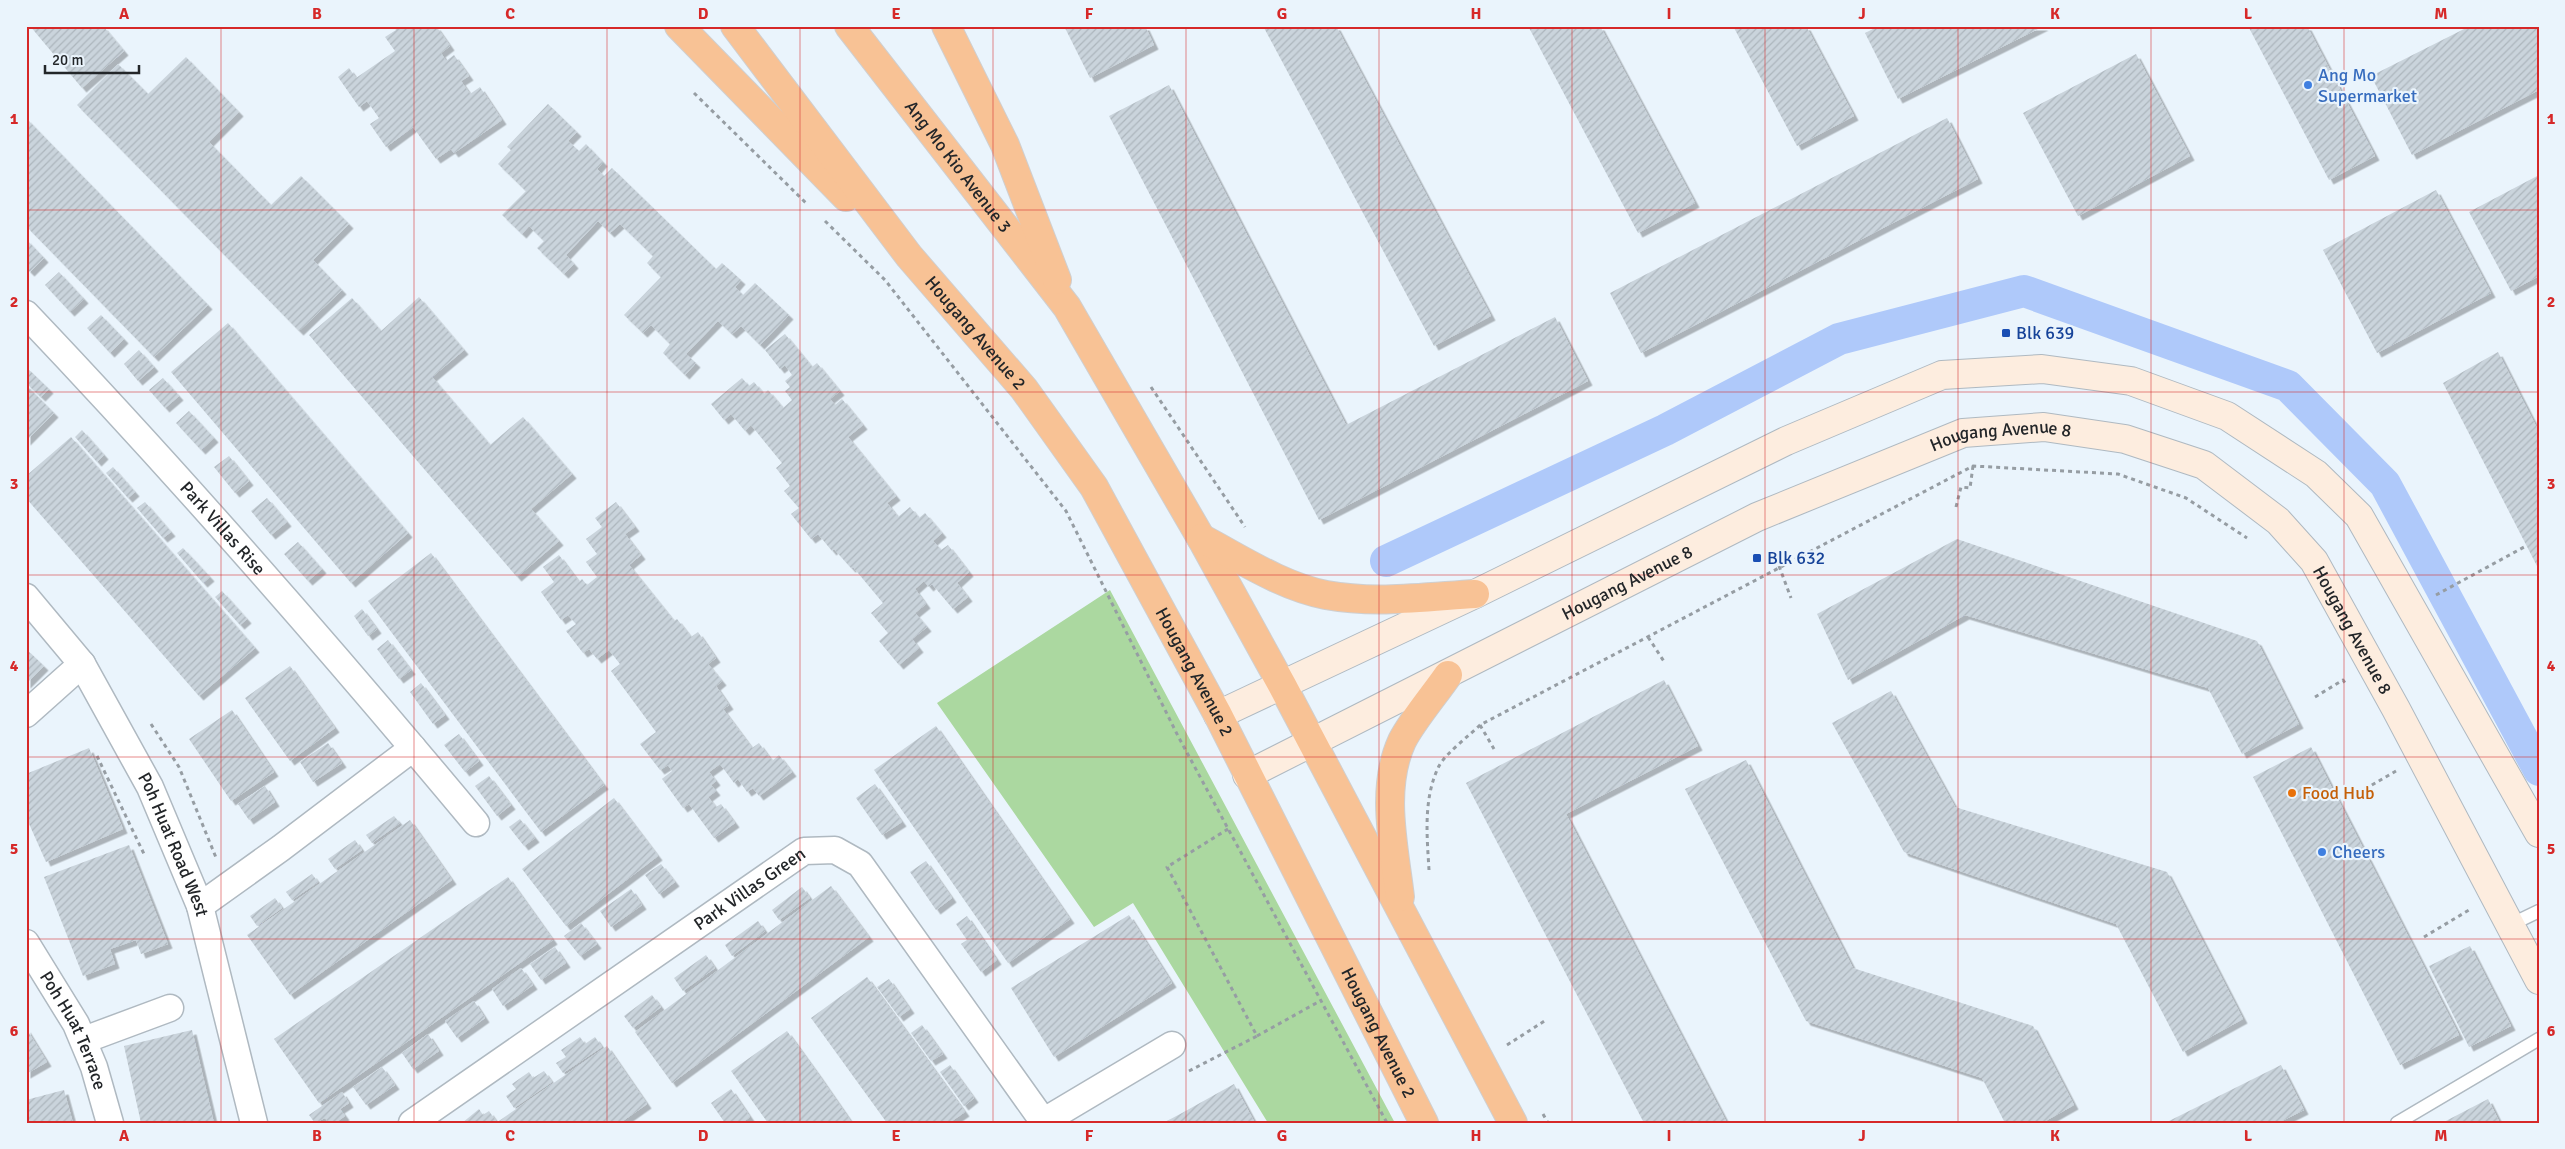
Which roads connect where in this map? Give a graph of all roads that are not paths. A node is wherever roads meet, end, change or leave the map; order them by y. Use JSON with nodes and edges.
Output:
{"nodes":[{"id":1,"x":679,"y":26,"type":"edge"},
{"id":2,"x":735,"y":26,"type":"edge"},
{"id":3,"x":849,"y":26,"type":"edge"},
{"id":4,"x":946,"y":26,"type":"edge"},
{"id":5,"x":909,"y":256,"type":"junction"},
{"id":6,"x":1067,"y":307,"type":"junction"},
{"id":7,"x":26,"y":314,"type":"edge"},
{"id":8,"x":1201,"y":538,"type":"junction"},
{"id":9,"x":1475,"y":594,"type":"junction"},
{"id":10,"x":26,"y":597,"type":"edge"},
{"id":11,"x":82,"y":664,"type":"junction"},
{"id":12,"x":1448,"y":675,"type":"junction"},
{"id":13,"x":1282,"y":685,"type":"junction"},
{"id":14,"x":26,"y":714,"type":"edge"},
{"id":15,"x":1218,"y":715,"type":"junction"},
{"id":16,"x":1312,"y":742,"type":"junction"},
{"id":17,"x":413,"y":748,"type":"junction"},
{"id":18,"x":1247,"y":775,"type":"junction"},
{"id":19,"x":476,"y":823,"type":"dead end"},
{"id":20,"x":2539,"y":832,"type":"edge"},
{"id":21,"x":200,"y":906,"type":"junction"},
{"id":22,"x":2539,"y":911,"type":"edge"},
{"id":23,"x":1402,"y":914,"type":"junction"},
{"id":24,"x":2510,"y":925,"type":"junction"},
{"id":25,"x":26,"y":943,"type":"edge"},
{"id":26,"x":2539,"y":980,"type":"edge"},
{"id":27,"x":170,"y":1008,"type":"dead end"},
{"id":28,"x":2539,"y":1039,"type":"edge"},
{"id":29,"x":84,"y":1040,"type":"junction"},
{"id":30,"x":1172,"y":1045,"type":"dead end"},
{"id":31,"x":1042,"y":1122,"type":"edge"},
{"id":32,"x":110,"y":1123,"type":"edge"},
{"id":33,"x":254,"y":1123,"type":"edge"},
{"id":34,"x":412,"y":1123,"type":"edge"},
{"id":35,"x":1424,"y":1123,"type":"edge"},
{"id":36,"x":1513,"y":1123,"type":"edge"},
{"id":37,"x":2397,"y":1123,"type":"edge"}],
"edges":[{"from":1,"to":5,"type":"highway"},
{"from":2,"to":5,"type":"highway"},
{"from":3,"to":6,"type":"highway","name":"Ang Mo Kio Avenue 3"},
{"from":4,"to":6,"type":"highway"},
{"from":5,"to":15,"type":"highway","name":"Hougang Avenue 2"},
{"from":6,"to":8,"type":"highway"},
{"from":7,"to":17,"type":"street","name":"Park Villas Rise"},
{"from":8,"to":9,"type":"highway"},
{"from":8,"to":13,"type":"highway"},
{"from":9,"to":13,"type":"main road"},
{"from":9,"to":20,"type":"main road"},
{"from":10,"to":11,"type":"street","name":"Poh Huat Road West"},
{"from":11,"to":14,"type":"street"},
{"from":11,"to":21,"type":"street","name":"Poh Huat Road West"},
{"from":12,"to":16,"type":"main road","name":"Hougang Avenue 8"},
{"from":12,"to":23,"type":"highway"},
{"from":12,"to":24,"type":"main road","name":"Hougang Avenue 8"},
{"from":13,"to":15,"type":"main road"},
{"from":13,"to":16,"type":"highway"},
{"from":15,"to":18,"type":"highway","name":"Hougang Avenue 2"},
{"from":16,"to":18,"type":"main road","name":"Hougang Avenue 8"},
{"from":16,"to":23,"type":"highway"},
{"from":17,"to":19,"type":"street","name":"Park Villas Rise"},
{"from":17,"to":21,"type":"street"},
{"from":18,"to":35,"type":"highway","name":"Hougang Avenue 2"},
{"from":21,"to":33,"type":"street","name":"Poh Huat Road West"},
{"from":22,"to":24,"type":"lane"},
{"from":23,"to":36,"type":"highway"},
{"from":24,"to":26,"type":"main road","name":"Hougang Avenue 8"},
{"from":25,"to":29,"type":"street","name":"Poh Huat Terrace"},
{"from":27,"to":29,"type":"street"},
{"from":28,"to":37,"type":"lane"},
{"from":29,"to":32,"type":"street","name":"Poh Huat Terrace"},
{"from":30,"to":31,"type":"street"},
{"from":31,"to":34,"type":"street","name":"Park Villas Green"}]}
